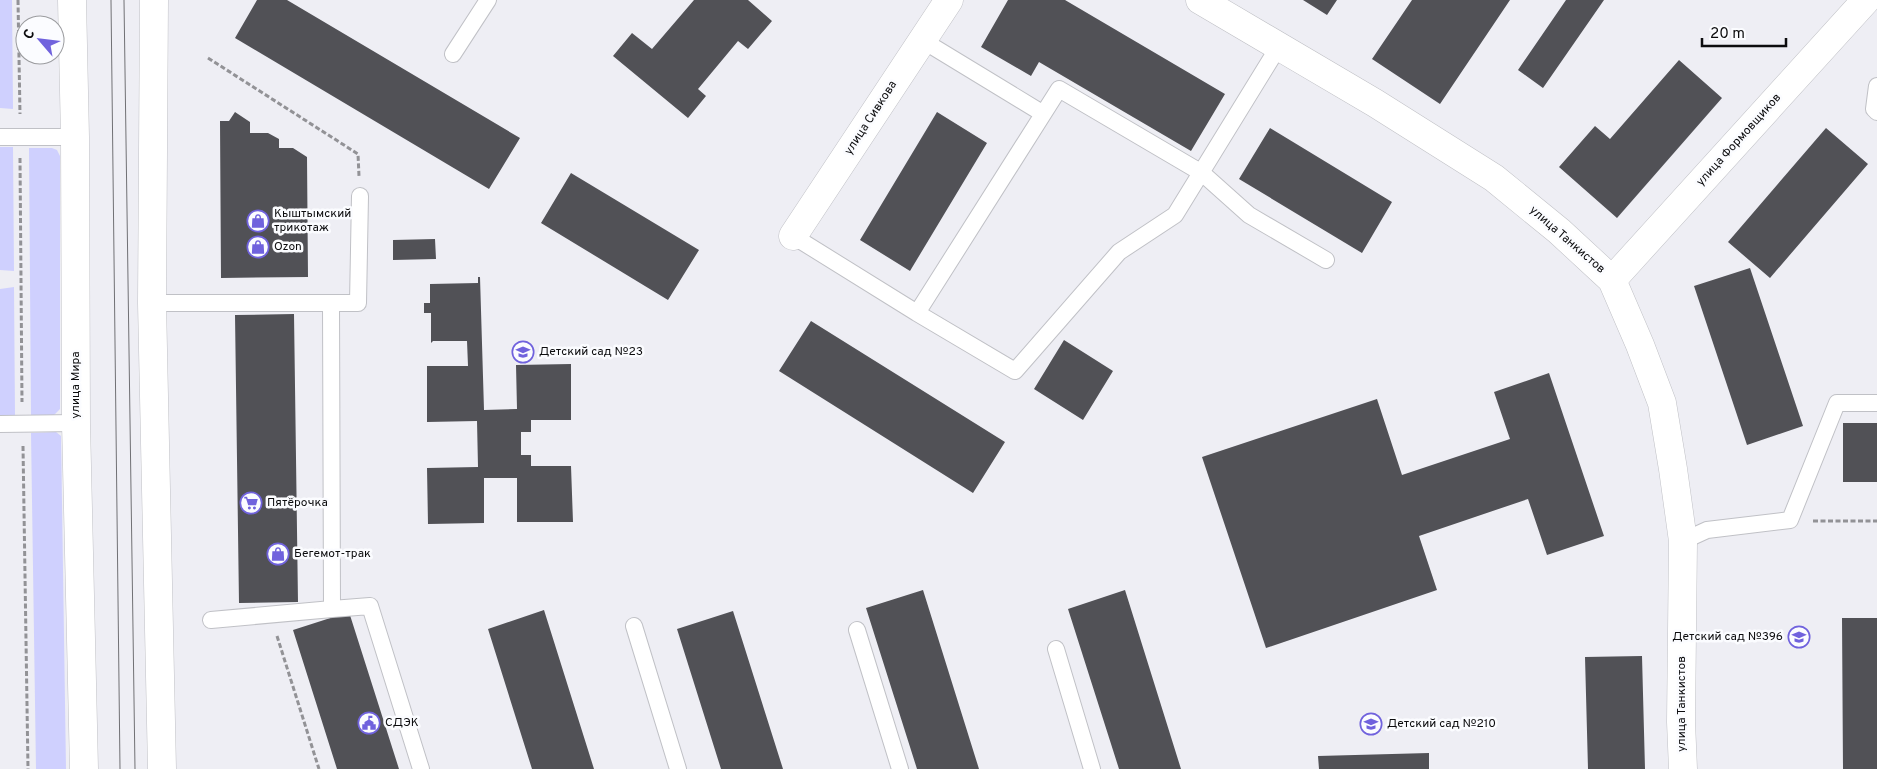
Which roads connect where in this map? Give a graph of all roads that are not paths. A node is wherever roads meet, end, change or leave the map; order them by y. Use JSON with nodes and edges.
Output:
{"nodes":[{"id":1,"x":72,"y":0,"type":"edge"},
{"id":2,"x":154,"y":0,"type":"edge"},
{"id":3,"x":488,"y":0,"type":"edge"},
{"id":4,"x":949,"y":0,"type":"edge"},
{"id":5,"x":1200,"y":0,"type":"edge"},
{"id":6,"x":1864,"y":3,"type":"edge"},
{"id":7,"x":922,"y":40,"type":"junction"},
{"id":8,"x":1279,"y":46,"type":"junction"},
{"id":9,"x":454,"y":54,"type":"dead end"},
{"id":10,"x":1877,"y":86,"type":"edge"},
{"id":11,"x":1877,"y":112,"type":"edge"},
{"id":12,"x":1042,"y":113,"type":"junction"},
{"id":13,"x":0,"y":137,"type":"edge"},
{"id":14,"x":75,"y":137,"type":"junction"},
{"id":15,"x":1202,"y":173,"type":"junction"},
{"id":16,"x":360,"y":196,"type":"road end"},
{"id":17,"x":793,"y":236,"type":"joint"},
{"id":18,"x":1326,"y":260,"type":"dead end"},
{"id":19,"x":1612,"y":280,"type":"junction"},
{"id":20,"x":152,"y":303,"type":"junction"},
{"id":21,"x":331,"y":303,"type":"junction"},
{"id":22,"x":917,"y":313,"type":"junction"},
{"id":23,"x":1877,"y":403,"type":"edge"},
{"id":24,"x":76,"y":423,"type":"junction"},
{"id":25,"x":0,"y":424,"type":"edge"},
{"id":26,"x":1683,"y":541,"type":"junction"},
{"id":27,"x":332,"y":609,"type":"junction"},
{"id":28,"x":211,"y":620,"type":"dead end"},
{"id":29,"x":634,"y":626,"type":"dead end"},
{"id":30,"x":858,"y":630,"type":"dead end"},
{"id":31,"x":1056,"y":649,"type":"dead end"},
{"id":32,"x":84,"y":769,"type":"edge"},
{"id":33,"x":162,"y":769,"type":"edge"},
{"id":34,"x":421,"y":769,"type":"edge"},
{"id":35,"x":678,"y":769,"type":"edge"},
{"id":36,"x":900,"y":769,"type":"edge"},
{"id":37,"x":1092,"y":769,"type":"edge"},
{"id":38,"x":1683,"y":769,"type":"edge"}],
"edges":[{"from":1,"to":14,"type":"street","name":"улица Мира"},
{"from":2,"to":20,"type":"street"},
{"from":3,"to":9,"type":"lane"},
{"from":4,"to":7,"type":"street","name":"улица Сивкова"},
{"from":5,"to":8,"type":"street","name":"улица Танкистов"},
{"from":6,"to":19,"type":"street","name":"улица Формовщиков"},
{"from":7,"to":12,"type":"lane"},
{"from":7,"to":17,"type":"street","name":"улица Сивкова"},
{"from":8,"to":15,"type":"lane"},
{"from":8,"to":19,"type":"street","name":"улица Танкистов"},
{"from":10,"to":11,"type":"lane"},
{"from":12,"to":15,"type":"lane"},
{"from":12,"to":22,"type":"lane"},
{"from":13,"to":14,"type":"lane"},
{"from":14,"to":24,"type":"street","name":"улица Мира"},
{"from":15,"to":18,"type":"lane"},
{"from":15,"to":22,"type":"lane"},
{"from":16,"to":21,"type":"lane"},
{"from":17,"to":22,"type":"lane"},
{"from":19,"to":26,"type":"street","name":"улица Танкистов"},
{"from":20,"to":21,"type":"lane"},
{"from":20,"to":33,"type":"street"},
{"from":21,"to":27,"type":"lane"},
{"from":23,"to":26,"type":"lane"},
{"from":24,"to":25,"type":"lane"},
{"from":24,"to":32,"type":"street","name":"улица Мира"},
{"from":26,"to":38,"type":"street","name":"улица Танкистов"},
{"from":27,"to":28,"type":"lane"},
{"from":27,"to":34,"type":"lane"},
{"from":29,"to":35,"type":"lane"},
{"from":30,"to":36,"type":"lane"},
{"from":31,"to":37,"type":"lane"}]}
